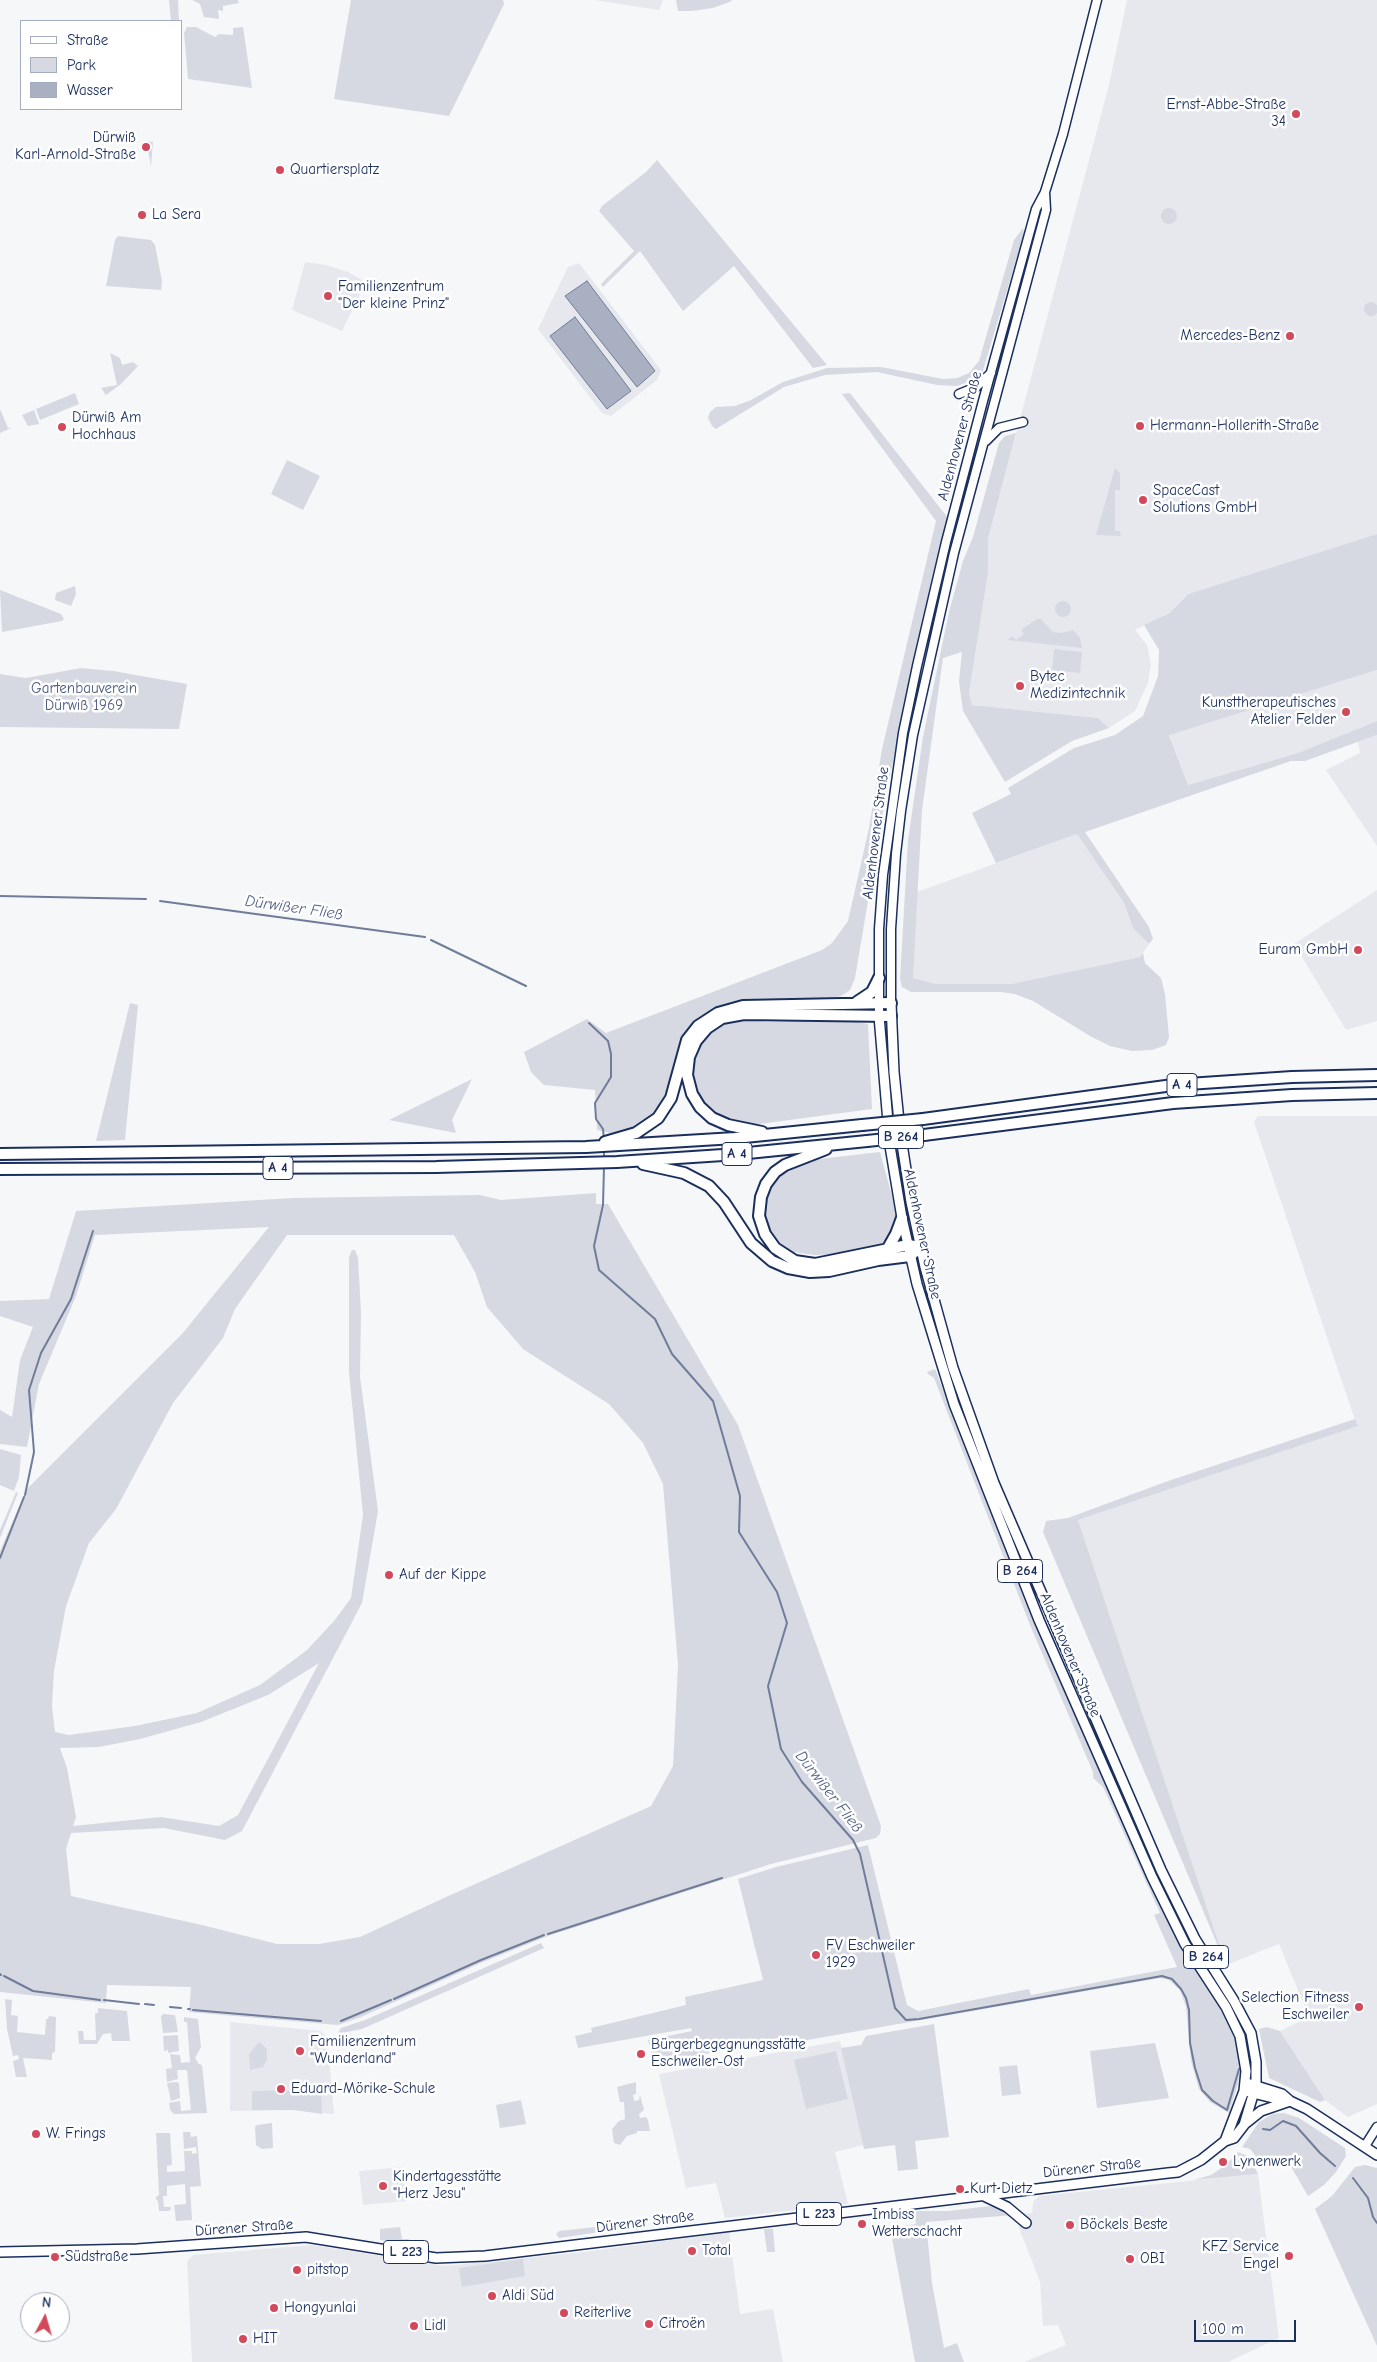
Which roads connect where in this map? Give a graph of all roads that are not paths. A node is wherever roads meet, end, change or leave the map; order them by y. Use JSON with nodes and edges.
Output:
{"nodes":[{"id":1,"x":1097,"y":0,"type":"edge"},
{"id":2,"x":1045,"y":192,"type":"junction"},
{"id":3,"x":991,"y":373,"type":"junction"},
{"id":4,"x":959,"y":394,"type":"dead end"},
{"id":5,"x":1023,"y":422,"type":"dead end"},
{"id":6,"x":985,"y":443,"type":"junction"},
{"id":7,"x":879,"y":978,"type":"junction"},
{"id":8,"x":855,"y":1003,"type":"junction"},
{"id":9,"x":891,"y":1003,"type":"junction"},
{"id":10,"x":879,"y":1004,"type":"junction"},
{"id":11,"x":879,"y":1016,"type":"junction"},
{"id":12,"x":891,"y":1016,"type":"junction"},
{"id":13,"x":1377,"y":1075,"type":"edge"},
{"id":14,"x":1377,"y":1093,"type":"edge"},
{"id":15,"x":772,"y":1134,"type":"junction"},
{"id":16,"x":616,"y":1142,"type":"junction"},
{"id":17,"x":844,"y":1144,"type":"junction"},
{"id":18,"x":0,"y":1154,"type":"edge"},
{"id":19,"x":630,"y":1162,"type":"junction"},
{"id":20,"x":0,"y":1169,"type":"edge"},
{"id":21,"x":902,"y":1218,"type":"junction"},
{"id":22,"x":921,"y":1247,"type":"junction"},
{"id":23,"x":887,"y":1250,"type":"junction"},
{"id":24,"x":909,"y":1251,"type":"junction"},
{"id":25,"x":1245,"y":2087,"type":"junction"},
{"id":26,"x":1255,"y":2089,"type":"junction"},
{"id":27,"x":1290,"y":2102,"type":"junction"},
{"id":28,"x":1244,"y":2125,"type":"junction"},
{"id":29,"x":1377,"y":2127,"type":"edge"},
{"id":30,"x":1225,"y":2141,"type":"junction"},
{"id":31,"x":1365,"y":2146,"type":"junction"},
{"id":32,"x":1377,"y":2155,"type":"edge"},
{"id":33,"x":982,"y":2195,"type":"junction"},
{"id":34,"x":1026,"y":2223,"type":"dead end"},
{"id":35,"x":0,"y":2252,"type":"edge"}],
"edges":[{"from":1,"to":2,"type":"main road","name":"Aldenhovener Straße"},
{"from":2,"to":3,"type":"main road","name":"Aldenhovener Straße"},
{"from":2,"to":6,"type":"main road","name":"Aldenhovener Straße"},
{"from":3,"to":4,"type":"main road"},
{"from":3,"to":7,"type":"main road","name":"Aldenhovener Straße"},
{"from":5,"to":6,"type":"main road"},
{"from":6,"to":9,"type":"main road","name":"Aldenhovener Straße"},
{"from":7,"to":8,"type":"highway"},
{"from":7,"to":10,"type":"main road","name":"Aldenhovener Straße"},
{"from":8,"to":10,"type":"highway"},
{"from":8,"to":16,"type":"highway"},
{"from":9,"to":10,"type":"highway"},
{"from":9,"to":12,"type":"main road","name":"Aldenhovener Straße","number":"B 264"},
{"from":10,"to":11,"type":"main road","name":"Aldenhovener Straße"},
{"from":11,"to":12,"type":"highway"},
{"from":11,"to":15,"type":"highway"},
{"from":11,"to":21,"type":"main road","name":"Aldenhovener Straße","number":"B 264"},
{"from":12,"to":22,"type":"main road","name":"Aldenhovener Straße","number":"B 264"},
{"from":13,"to":15,"type":"highway","number":"A 4","bridge":true},
{"from":14,"to":17,"type":"highway","number":"A 4","bridge":true},
{"from":15,"to":16,"type":"highway","number":"A 4"},
{"from":16,"to":18,"type":"highway","number":"A 4"},
{"from":17,"to":19,"type":"highway","number":"A 4"},
{"from":17,"to":23,"type":"highway"},
{"from":19,"to":20,"type":"highway","number":"A 4"},
{"from":19,"to":24,"type":"highway"},
{"from":21,"to":23,"type":"highway"},
{"from":21,"to":24,"type":"main road","name":"Aldenhovener Straße","number":"B 264"},
{"from":22,"to":24,"type":"highway"},
{"from":22,"to":26,"type":"main road","name":"Aldenhovener Straße","number":"B 264"},
{"from":23,"to":24,"type":"highway"},
{"from":24,"to":25,"type":"main road","name":"Aldenhovener Straße","number":"B 264"},
{"from":25,"to":26,"type":"main road"},
{"from":25,"to":30,"type":"main road","name":"Aldenhovener Straße"},
{"from":26,"to":27,"type":"main road"},
{"from":26,"to":28,"type":"main road"},
{"from":27,"to":28,"type":"main road","name":"Dürener Straße"},
{"from":27,"to":31,"type":"main road"},
{"from":28,"to":30,"type":"main road","name":"Dürener Straße","number":"L 223"},
{"from":29,"to":31,"type":"main road"},
{"from":30,"to":33,"type":"main road","name":"Dürener Straße","number":"L 223"},
{"from":31,"to":32,"type":"main road"},
{"from":33,"to":34,"type":"main road"},
{"from":33,"to":35,"type":"main road","name":"Dürener Straße","number":"L 223"}]}
